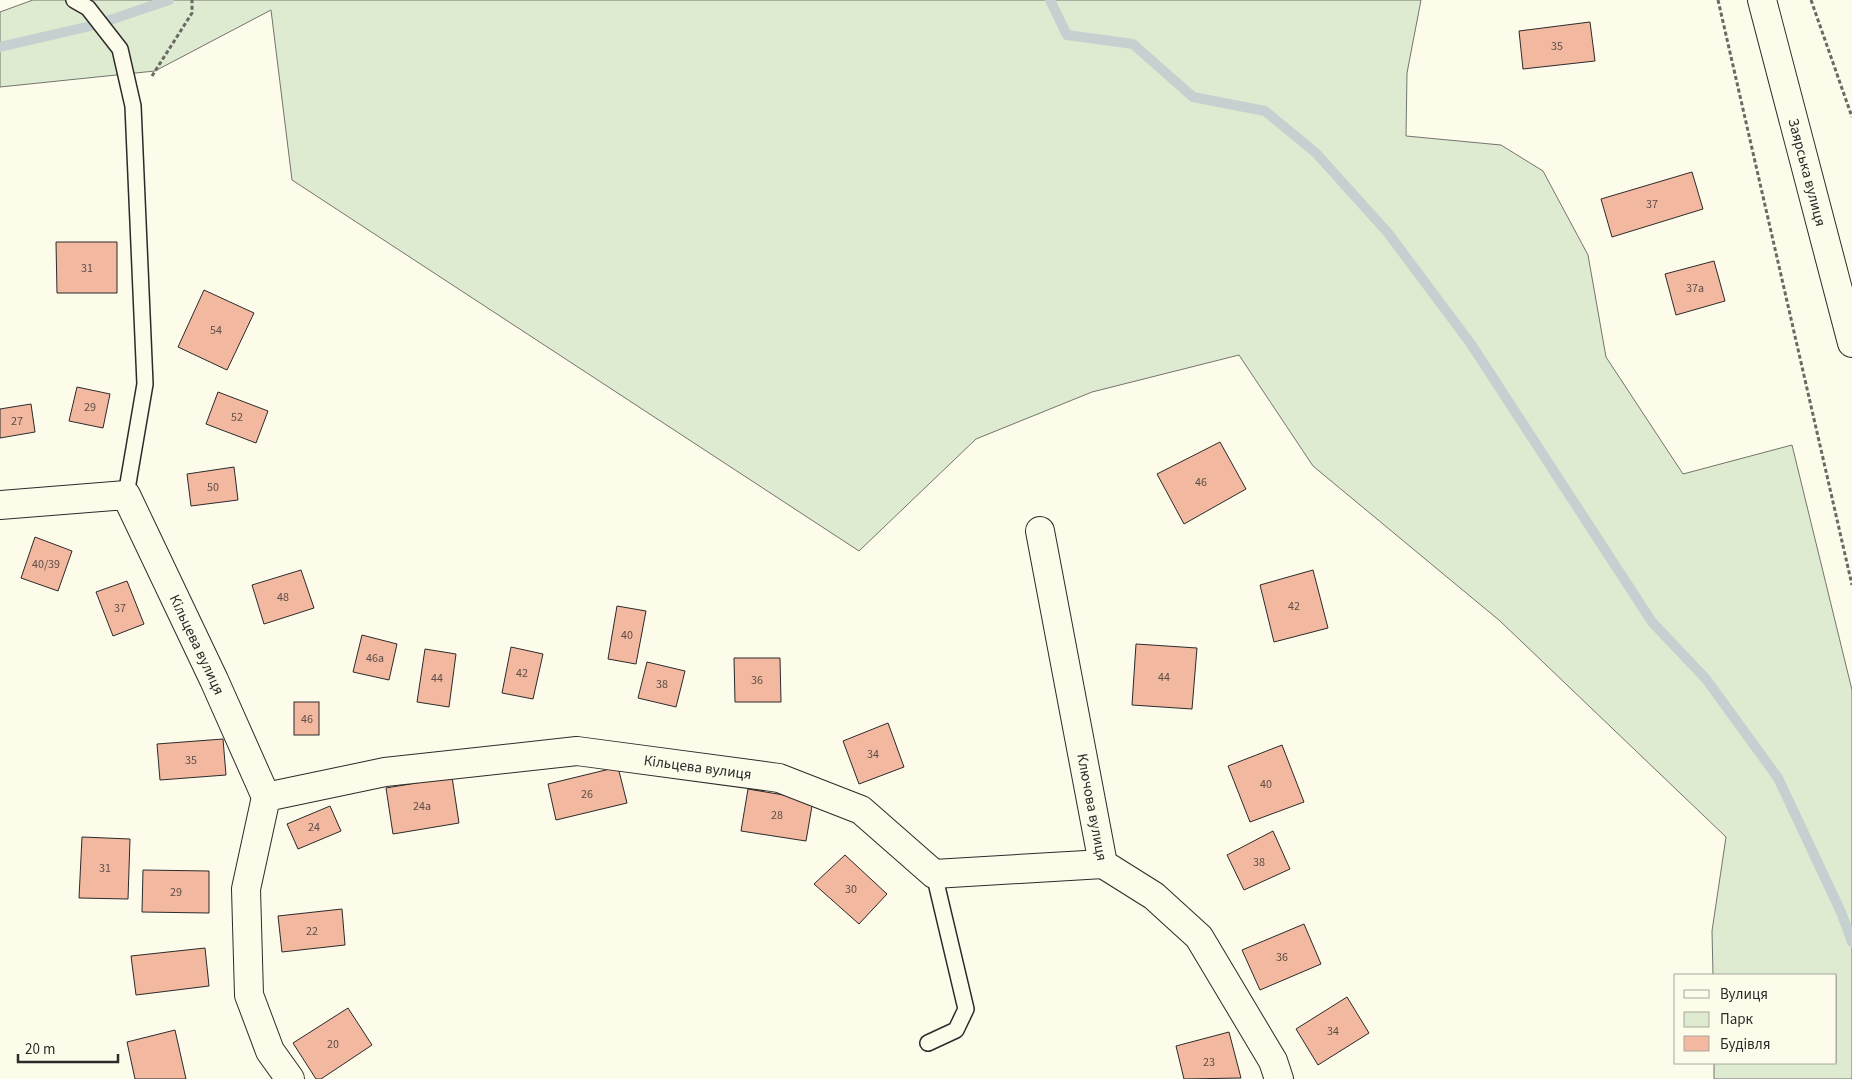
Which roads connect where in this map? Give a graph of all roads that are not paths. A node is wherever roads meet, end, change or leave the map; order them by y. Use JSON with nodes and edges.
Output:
{"nodes":[{"id":1,"x":74,"y":0,"type":"edge"},
{"id":2,"x":1762,"y":0,"type":"edge"},
{"id":3,"x":1852,"y":343,"type":"edge"},
{"id":4,"x":126,"y":494,"type":"junction"},
{"id":5,"x":0,"y":505,"type":"edge"},
{"id":6,"x":1040,"y":530,"type":"dead end"},
{"id":7,"x":266,"y":797,"type":"junction"},
{"id":8,"x":1103,"y":864,"type":"junction"},
{"id":9,"x":934,"y":874,"type":"junction"},
{"id":10,"x":928,"y":1043,"type":"dead end"},
{"id":11,"x":290,"y":1079,"type":"edge"},
{"id":12,"x":1279,"y":1079,"type":"edge"}],
"edges":[{"from":1,"to":4,"type":"lane"},
{"from":2,"to":3,"type":"street","name":"Заярська вулиця"},
{"from":4,"to":5,"type":"street"},
{"from":4,"to":7,"type":"street","name":"Кільцева вулиця"},
{"from":6,"to":8,"type":"street","name":"Ключова вулиця"},
{"from":7,"to":9,"type":"street","name":"Кільцева вулиця"},
{"from":7,"to":11,"type":"street"},
{"from":8,"to":9,"type":"street"},
{"from":8,"to":12,"type":"street","name":"Ключова вулиця"},
{"from":9,"to":10,"type":"lane"}]}
